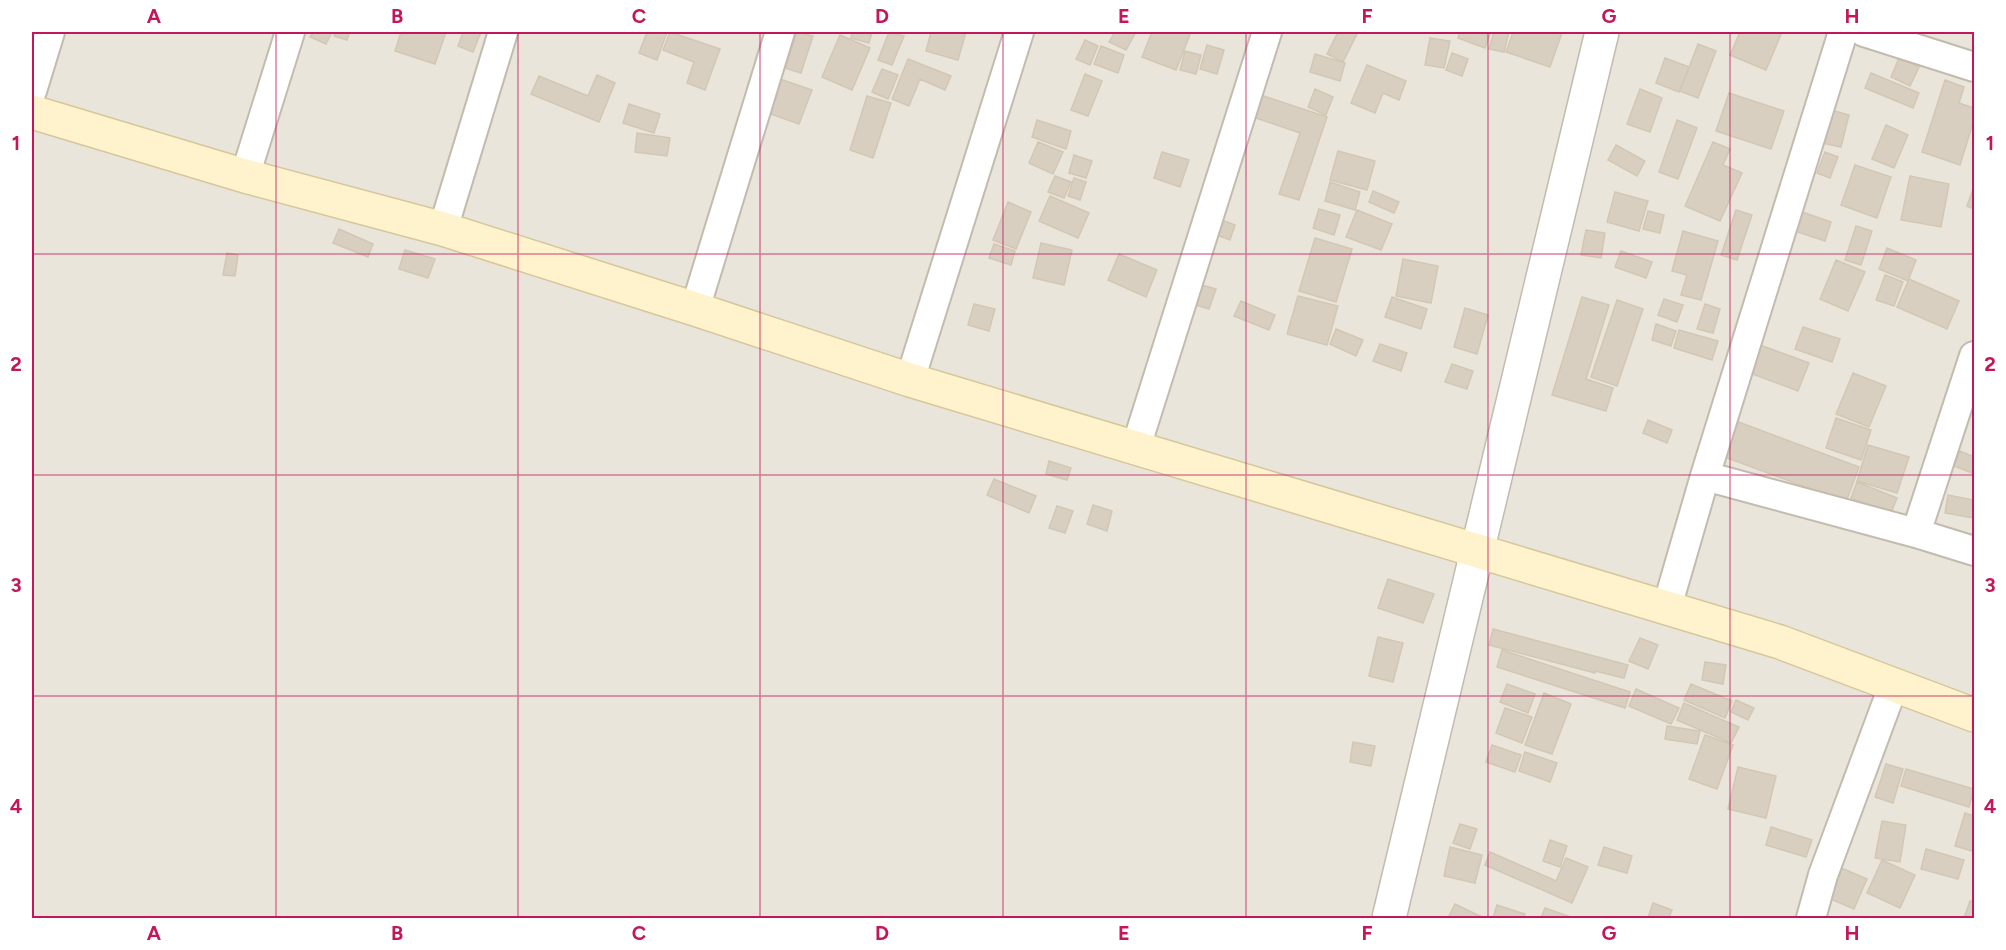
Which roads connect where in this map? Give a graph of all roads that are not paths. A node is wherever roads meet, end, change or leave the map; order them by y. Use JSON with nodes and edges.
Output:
{"nodes":[{"id":1,"x":50,"y":32,"type":"edge"},
{"id":2,"x":290,"y":32,"type":"edge"},
{"id":3,"x":503,"y":32,"type":"edge"},
{"id":4,"x":780,"y":32,"type":"edge"},
{"id":5,"x":1019,"y":32,"type":"edge"},
{"id":6,"x":1267,"y":32,"type":"edge"},
{"id":7,"x":1602,"y":32,"type":"edge"},
{"id":8,"x":1843,"y":32,"type":"edge"},
{"id":9,"x":1864,"y":32,"type":"edge"},
{"id":10,"x":1974,"y":67,"type":"edge"},
{"id":11,"x":32,"y":91,"type":"edge"},
{"id":12,"x":32,"y":112,"type":"edge"},
{"id":13,"x":245,"y":176,"type":"junction"},
{"id":14,"x":443,"y":230,"type":"junction"},
{"id":15,"x":695,"y":309,"type":"junction"},
{"id":16,"x":1974,"y":356,"type":"edge"},
{"id":17,"x":910,"y":380,"type":"junction"},
{"id":18,"x":1136,"y":447,"type":"junction"},
{"id":19,"x":1705,"y":476,"type":"junction"},
{"id":20,"x":1917,"y":533,"type":"junction"},
{"id":21,"x":1974,"y":551,"type":"edge"},
{"id":22,"x":1479,"y":552,"type":"junction"},
{"id":23,"x":1667,"y":607,"type":"junction"},
{"id":24,"x":1894,"y":684,"type":"junction"},
{"id":25,"x":1974,"y":715,"type":"edge"},
{"id":26,"x":1389,"y":918,"type":"edge"},
{"id":27,"x":1811,"y":918,"type":"edge"}],
"edges":[{"from":1,"to":11,"type":"street"},
{"from":2,"to":13,"type":"street"},
{"from":3,"to":14,"type":"street"},
{"from":4,"to":15,"type":"street"},
{"from":5,"to":17,"type":"street"},
{"from":6,"to":18,"type":"street"},
{"from":7,"to":22,"type":"street"},
{"from":8,"to":19,"type":"street"},
{"from":9,"to":10,"type":"street"},
{"from":12,"to":13,"type":"main road"},
{"from":13,"to":14,"type":"main road"},
{"from":14,"to":15,"type":"main road"},
{"from":15,"to":17,"type":"main road"},
{"from":16,"to":20,"type":"street"},
{"from":17,"to":18,"type":"main road"},
{"from":18,"to":22,"type":"main road"},
{"from":19,"to":20,"type":"street"},
{"from":19,"to":23,"type":"street"},
{"from":20,"to":21,"type":"street"},
{"from":22,"to":23,"type":"main road"},
{"from":22,"to":26,"type":"street"},
{"from":23,"to":24,"type":"main road"},
{"from":24,"to":25,"type":"main road"},
{"from":24,"to":27,"type":"street"}]}
